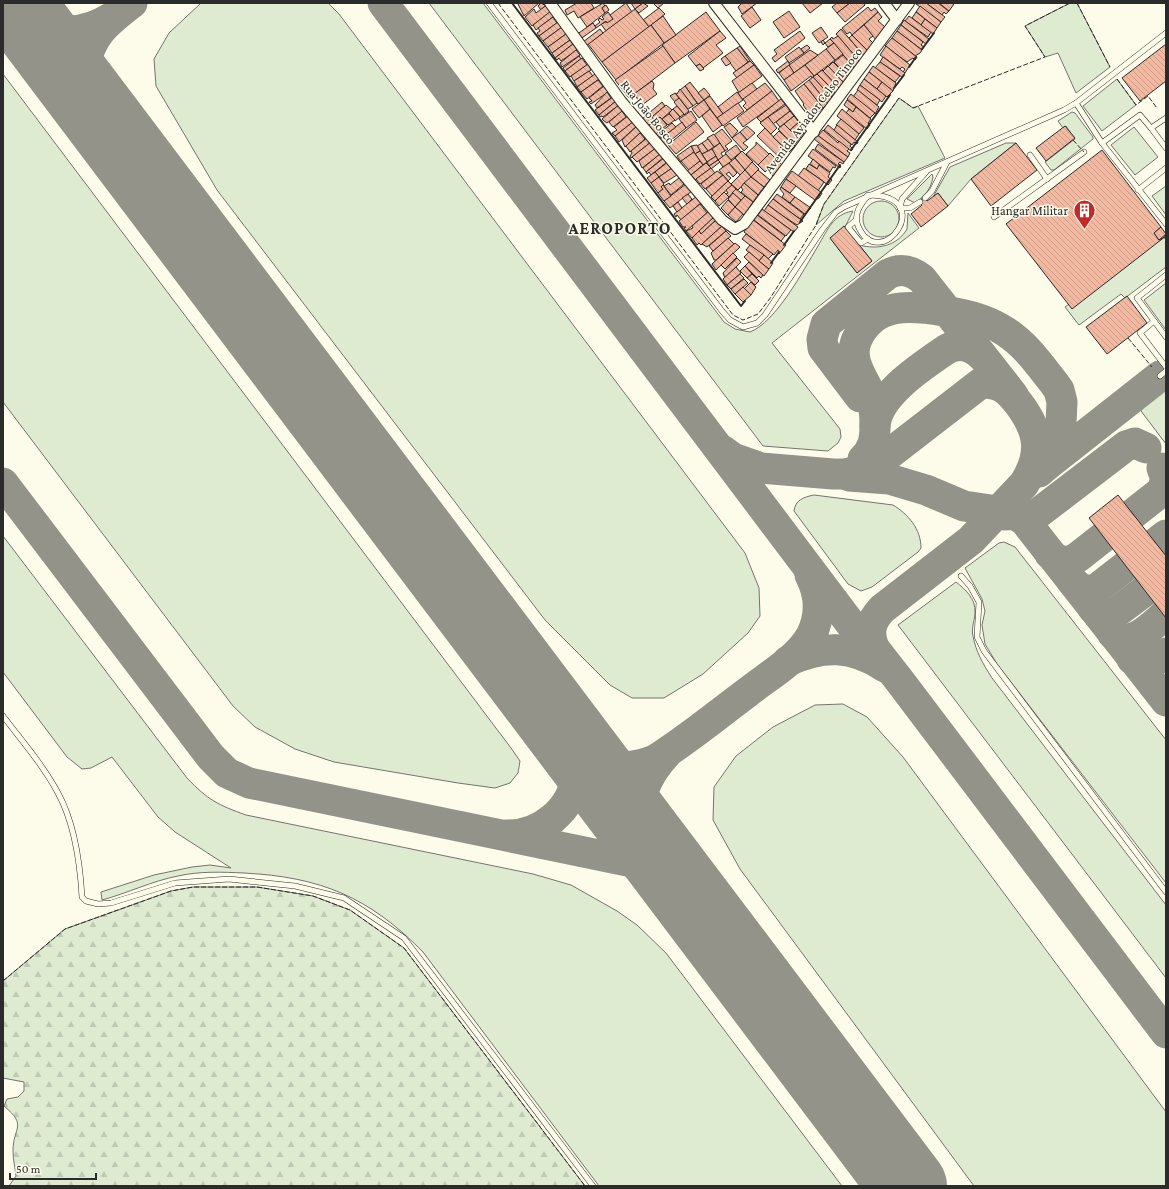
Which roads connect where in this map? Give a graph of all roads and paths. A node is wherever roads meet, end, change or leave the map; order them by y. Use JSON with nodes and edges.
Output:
{"nodes":[{"id":1,"x":489,"y":3,"type":"edge"},
{"id":2,"x":550,"y":3,"type":"edge"},
{"id":3,"x":714,"y":3,"type":"edge"},
{"id":4,"x":884,"y":3,"type":"edge"},
{"id":5,"x":909,"y":3,"type":"edge"},
{"id":6,"x":897,"y":20,"type":"junction"},
{"id":7,"x":1166,"y":33,"type":"edge"},
{"id":8,"x":1076,"y":103,"type":"junction"},
{"id":9,"x":1166,"y":118,"type":"edge"},
{"id":10,"x":1150,"y":128,"type":"junction"},
{"id":11,"x":814,"y":132,"type":"junction"},
{"id":12,"x":1102,"y":143,"type":"junction"},
{"id":13,"x":1166,"y":148,"type":"edge"},
{"id":14,"x":1084,"y":152,"type":"dead end"},
{"id":15,"x":1030,"y":155,"type":"dead end"},
{"id":16,"x":947,"y":162,"type":"junction"},
{"id":17,"x":1166,"y":168,"type":"edge"},
{"id":18,"x":928,"y":170,"type":"junction"},
{"id":19,"x":1047,"y":179,"type":"junction"},
{"id":20,"x":1138,"y":190,"type":"junction"},
{"id":21,"x":868,"y":195,"type":"junction"},
{"id":22,"x":925,"y":198,"type":"dead end"},
{"id":23,"x":920,"y":202,"type":"dead end"},
{"id":24,"x":900,"y":208,"type":"junction"},
{"id":25,"x":994,"y":217,"type":"dead end"},
{"id":26,"x":856,"y":220,"type":"junction"},
{"id":27,"x":1166,"y":224,"type":"edge"},
{"id":28,"x":735,"y":229,"type":"joint"},
{"id":29,"x":868,"y":239,"type":"junction"},
{"id":30,"x":1166,"y":275,"type":"edge"},
{"id":31,"x":1154,"y":321,"type":"junction"},
{"id":32,"x":1166,"y":337,"type":"edge"},
{"id":33,"x":1166,"y":367,"type":"edge"},
{"id":34,"x":1166,"y":371,"type":"edge"},
{"id":35,"x":1160,"y":376,"type":"dead end"},
{"id":36,"x":961,"y":576,"type":"dead end"},
{"id":37,"x":3,"y":716,"type":"edge"},
{"id":38,"x":1166,"y":892,"type":"edge"},
{"id":39,"x":593,"y":1186,"type":"edge"}],
"edges":[{"from":1,"to":21,"type":"lane"},
{"from":2,"to":28,"type":"street","name":"Rua João Bosco"},
{"from":3,"to":11,"type":"street"},
{"from":4,"to":6,"type":"street"},
{"from":5,"to":6,"type":"street","name":"Avenida Aviador Celso Tinoco"},
{"from":6,"to":11,"type":"street","name":"Avenida Aviador Celso Tinoco"},
{"from":7,"to":8,"type":"lane"},
{"from":8,"to":12,"type":"lane"},
{"from":8,"to":16,"type":"lane"},
{"from":9,"to":10,"type":"lane"},
{"from":10,"to":12,"type":"lane"},
{"from":10,"to":13,"type":"lane"},
{"from":11,"to":28,"type":"street","name":"Avenida Aviador Celso Tinoco"},
{"from":12,"to":20,"type":"lane"},
{"from":14,"to":19,"type":"lane"},
{"from":15,"to":19,"type":"lane"},
{"from":16,"to":18,"type":"lane"},
{"from":16,"to":22,"type":"lane"},
{"from":17,"to":20,"type":"lane"},
{"from":18,"to":21,"type":"lane"},
{"from":18,"to":24,"type":"lane"},
{"from":19,"to":25,"type":"lane"},
{"from":20,"to":27,"type":"lane"},
{"from":21,"to":24,"type":"lane"},
{"from":21,"to":26,"type":"lane"},
{"from":23,"to":24,"type":"lane"},
{"from":24,"to":29,"type":"lane"},
{"from":26,"to":29,"type":"lane"},
{"from":26,"to":29,"type":"lane"},
{"from":30,"to":31,"type":"lane"},
{"from":31,"to":32,"type":"lane"},
{"from":31,"to":33,"type":"lane"},
{"from":34,"to":35,"type":"lane"},
{"from":36,"to":38,"type":"lane"},
{"from":37,"to":39,"type":"lane"}]}
